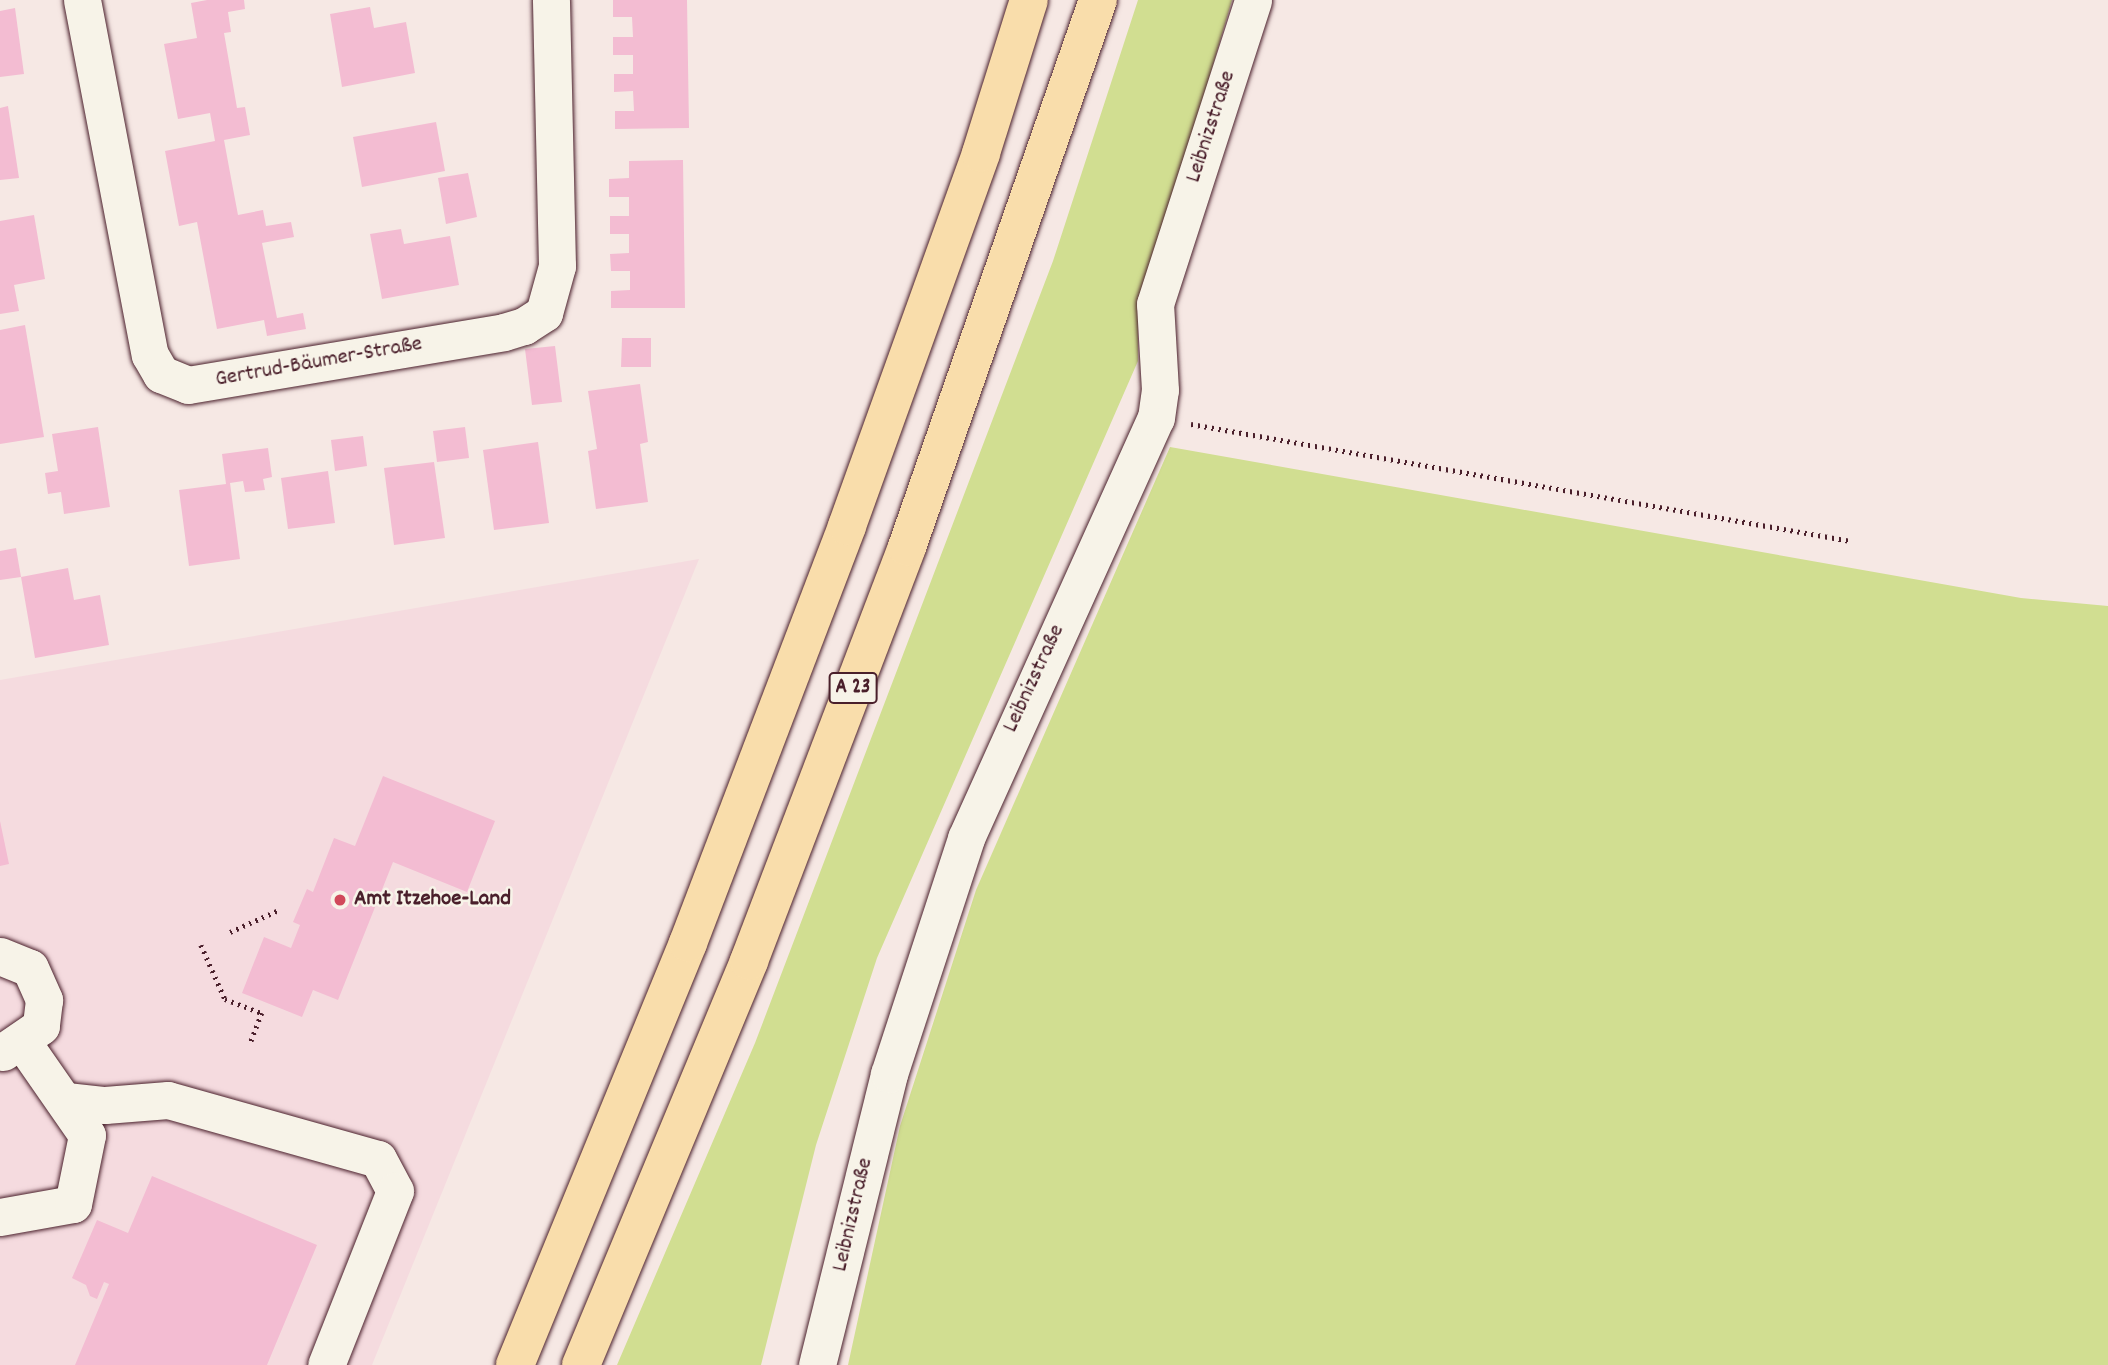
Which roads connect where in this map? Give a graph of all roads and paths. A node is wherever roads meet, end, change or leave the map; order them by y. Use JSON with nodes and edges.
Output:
{"nodes":[{"id":1,"x":82,"y":0,"type":"edge"},
{"id":2,"x":551,"y":0,"type":"edge"},
{"id":3,"x":1029,"y":0,"type":"edge"},
{"id":4,"x":1098,"y":0,"type":"edge"},
{"id":5,"x":1253,"y":0,"type":"edge"},
{"id":6,"x":1156,"y":418,"type":"junction"},
{"id":7,"x":1851,"y":541,"type":"dead end"},
{"id":8,"x":279,"y":910,"type":"dead end"},
{"id":9,"x":230,"y":932,"type":"dead end"},
{"id":10,"x":201,"y":945,"type":"dead end"},
{"id":11,"x":0,"y":956,"type":"edge"},
{"id":12,"x":251,"y":1042,"type":"dead end"},
{"id":13,"x":12,"y":1048,"type":"edge"},
{"id":14,"x":66,"y":1101,"type":"junction"},
{"id":15,"x":0,"y":1217,"type":"edge"},
{"id":16,"x":326,"y":1365,"type":"edge"},
{"id":17,"x":515,"y":1365,"type":"edge"},
{"id":18,"x":581,"y":1365,"type":"edge"},
{"id":19,"x":817,"y":1365,"type":"edge"}],
"edges":[{"from":1,"to":2,"type":"street","name":"Gertrud-Bäumer-Straße"},
{"from":3,"to":17,"type":"highway"},
{"from":4,"to":18,"type":"highway","number":"A 23"},
{"from":5,"to":6,"type":"street","name":"Leibnizstraße"},
{"from":6,"to":7,"type":"path"},
{"from":6,"to":19,"type":"street","name":"Leibnizstraße"},
{"from":8,"to":9,"type":"path"},
{"from":10,"to":12,"type":"path"},
{"from":11,"to":13,"type":"street"},
{"from":13,"to":14,"type":"street"},
{"from":14,"to":15,"type":"street"},
{"from":14,"to":16,"type":"street"}]}
